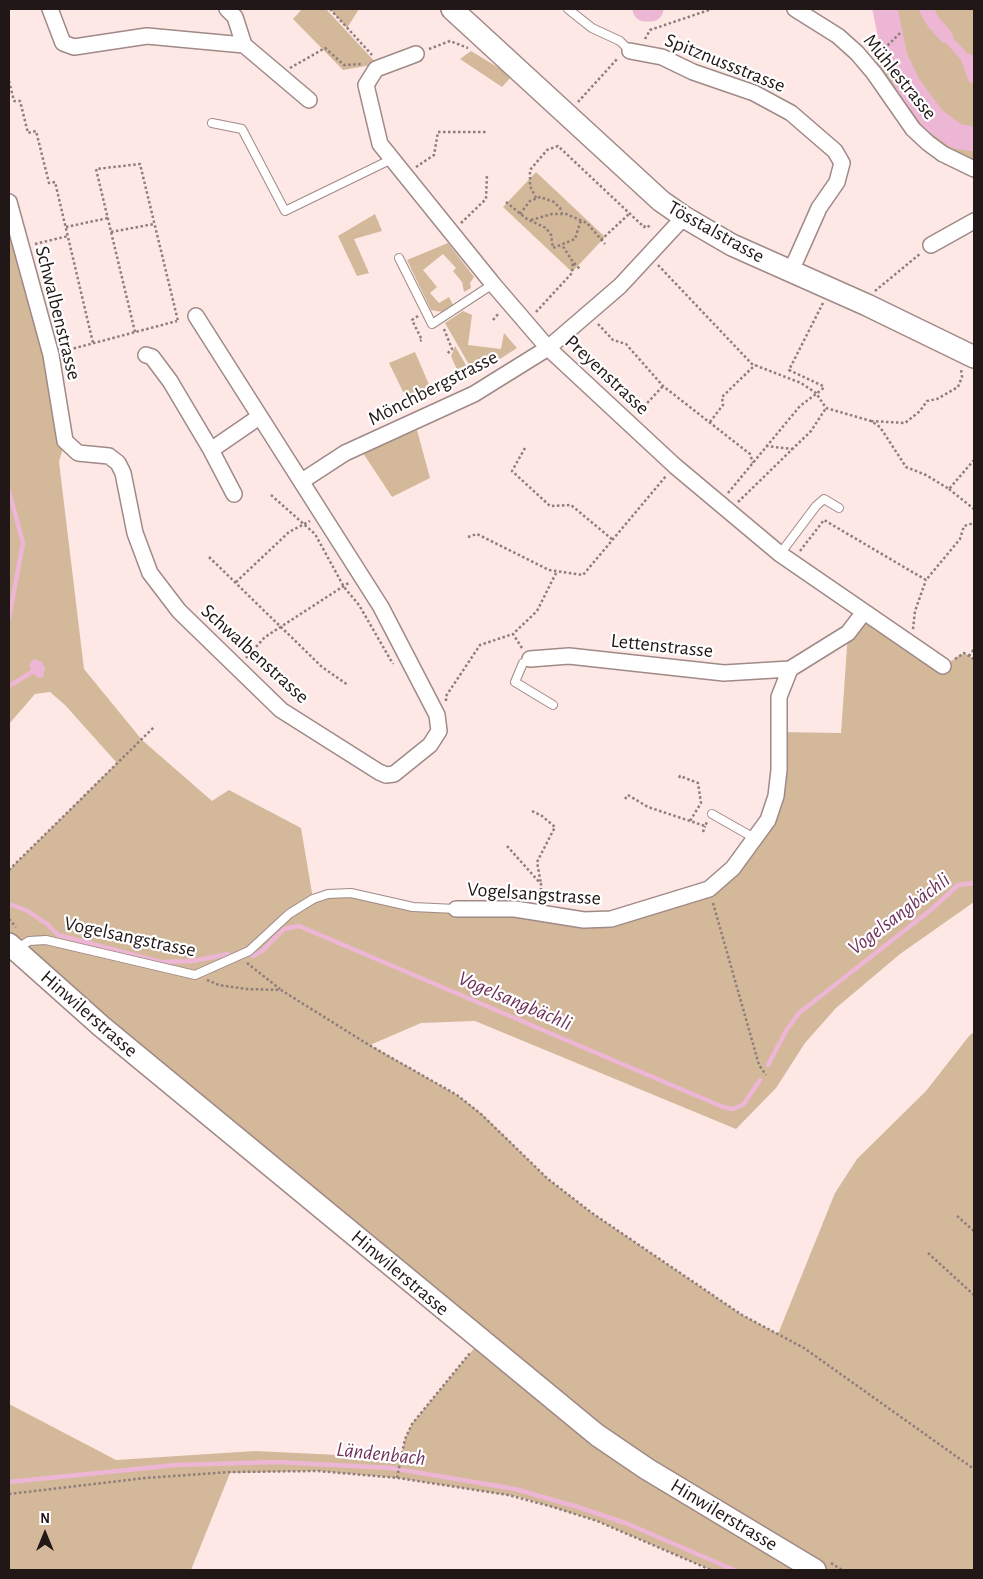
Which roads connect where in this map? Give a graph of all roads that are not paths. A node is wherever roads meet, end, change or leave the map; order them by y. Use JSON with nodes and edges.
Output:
{"nodes":[{"id":1,"x":227,"y":9,"type":"edge"},
{"id":2,"x":452,"y":9,"type":"edge"},
{"id":3,"x":568,"y":9,"type":"edge"},
{"id":4,"x":795,"y":9,"type":"edge"},
{"id":5,"x":55,"y":10,"type":"edge"},
{"id":6,"x":244,"y":45,"type":"junction"},
{"id":7,"x":633,"y":51,"type":"joint"},
{"id":8,"x":416,"y":54,"type":"road end"},
{"id":9,"x":309,"y":100,"type":"dead end"},
{"id":10,"x":212,"y":123,"type":"dead end"},
{"id":11,"x":392,"y":159,"type":"junction"},
{"id":12,"x":974,"y":169,"type":"edge"},
{"id":13,"x":9,"y":202,"type":"edge"},
{"id":14,"x":684,"y":217,"type":"junction"},
{"id":15,"x":974,"y":221,"type":"edge"},
{"id":16,"x":931,"y":245,"type":"road end"},
{"id":17,"x":399,"y":258,"type":"dead end"},
{"id":18,"x":791,"y":271,"type":"junction"},
{"id":19,"x":493,"y":284,"type":"junction"},
{"id":20,"x":196,"y":316,"type":"road end"},
{"id":21,"x":548,"y":348,"type":"junction"},
{"id":22,"x":146,"y":355,"type":"dead end"},
{"id":23,"x":968,"y":360,"type":"edge"},
{"id":24,"x":259,"y":417,"type":"junction"},
{"id":25,"x":212,"y":450,"type":"junction"},
{"id":26,"x":302,"y":481,"type":"junction"},
{"id":27,"x":234,"y":494,"type":"dead end"},
{"id":28,"x":839,"y":508,"type":"dead end"},
{"id":29,"x":786,"y":558,"type":"junction"},
{"id":30,"x":864,"y":612,"type":"junction"},
{"id":31,"x":530,"y":659,"type":"joint"},
{"id":32,"x":943,"y":666,"type":"road end"},
{"id":33,"x":790,"y":669,"type":"junction"},
{"id":34,"x":553,"y":706,"type":"dead end"},
{"id":35,"x":712,"y":814,"type":"road end"},
{"id":36,"x":756,"y":839,"type":"junction"},
{"id":37,"x":456,"y":909,"type":"joint"},
{"id":38,"x":18,"y":945,"type":"edge"},
{"id":39,"x":820,"y":1565,"type":"edge"}],
"edges":[{"from":1,"to":6,"type":"street"},
{"from":2,"to":14,"type":"main road","name":"Tösstalstrasse"},
{"from":3,"to":7,"type":"lane"},
{"from":4,"to":12,"type":"street","name":"Mühlestrasse"},
{"from":5,"to":6,"type":"street"},
{"from":6,"to":9,"type":"street"},
{"from":7,"to":18,"type":"street","name":"Spitznussstrasse"},
{"from":8,"to":11,"type":"street","name":"Preyenstrasse"},
{"from":10,"to":11,"type":"lane"},
{"from":11,"to":19,"type":"street","name":"Preyenstrasse"},
{"from":13,"to":26,"type":"street","name":"Schwalbenstrasse"},
{"from":14,"to":18,"type":"main road","name":"Tösstalstrasse"},
{"from":14,"to":21,"type":"street","name":"Mönchbergstrasse"},
{"from":15,"to":16,"type":"street"},
{"from":17,"to":19,"type":"lane"},
{"from":18,"to":23,"type":"main road","name":"Tösstalstrasse"},
{"from":19,"to":21,"type":"street","name":"Preyenstrasse"},
{"from":20,"to":24,"type":"street","name":"Schwalbenstrasse"},
{"from":21,"to":26,"type":"street","name":"Mönchbergstrasse"},
{"from":21,"to":29,"type":"street","name":"Preyenstrasse"},
{"from":22,"to":25,"type":"street"},
{"from":24,"to":25,"type":"street"},
{"from":24,"to":26,"type":"street","name":"Schwalbenstrasse"},
{"from":25,"to":27,"type":"street"},
{"from":28,"to":29,"type":"lane"},
{"from":29,"to":30,"type":"street","name":"Preyenstrasse"},
{"from":30,"to":32,"type":"street","name":"Preyenstrasse"},
{"from":30,"to":33,"type":"street"},
{"from":31,"to":33,"type":"street","name":"Lettenstrasse"},
{"from":31,"to":34,"type":"lane"},
{"from":33,"to":36,"type":"street","name":"Vogelsangstrasse"},
{"from":35,"to":36,"type":"lane"},
{"from":36,"to":37,"type":"street","name":"Vogelsangstrasse"},
{"from":37,"to":38,"type":"lane","name":"Vogelsangstrasse"},
{"from":38,"to":39,"type":"main road","name":"Hinwilerstrasse"}]}
